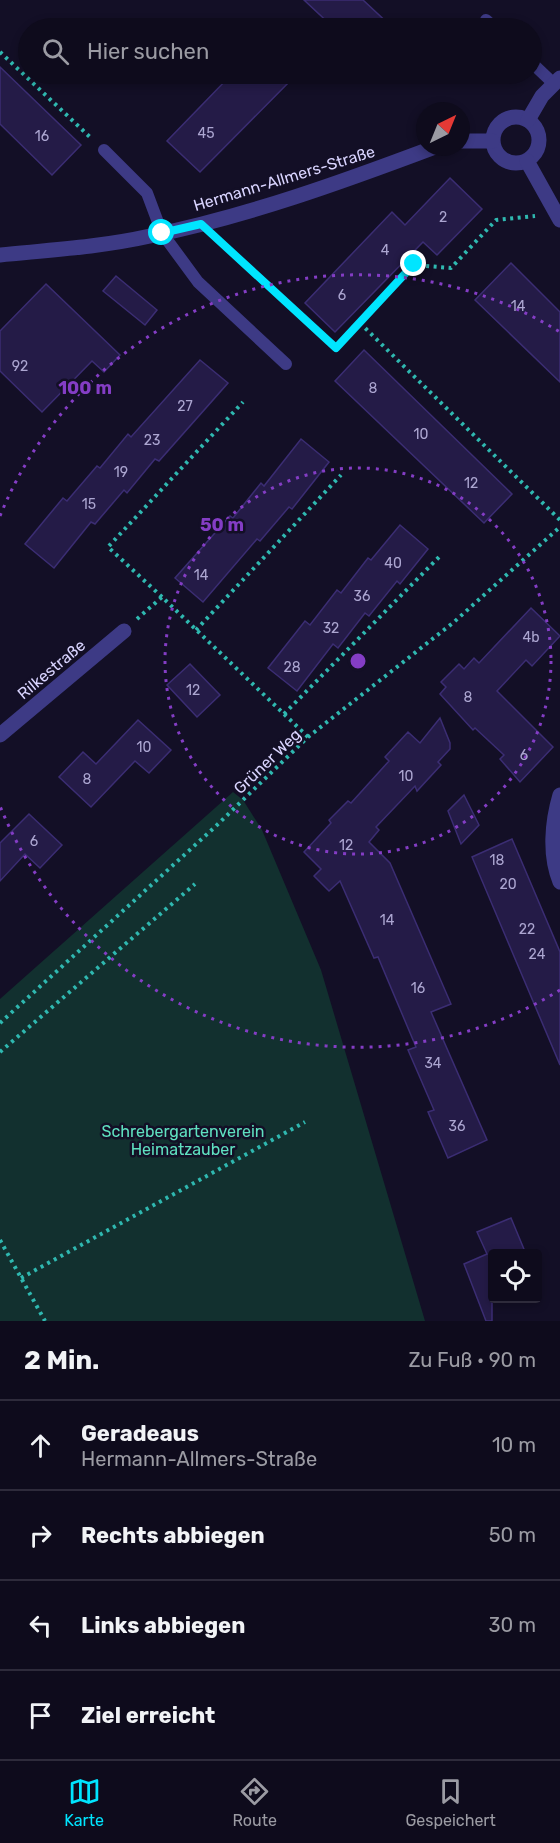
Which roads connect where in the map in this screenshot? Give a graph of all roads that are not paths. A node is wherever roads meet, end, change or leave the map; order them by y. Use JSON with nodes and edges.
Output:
{"nodes":[{"id":1,"x":542,"y":71,"type":"edge"},
{"id":2,"x":557,"y":81,"type":"edge"},
{"id":3,"x":528,"y":120,"type":"junction"},
{"id":4,"x":470,"y":141,"type":"edge"},
{"id":5,"x":492,"y":141,"type":"junction"},
{"id":6,"x":104,"y":150,"type":"road end"},
{"id":7,"x":416,"y":154,"type":"edge"},
{"id":8,"x":527,"y":161,"type":"junction"},
{"id":9,"x":557,"y":217,"type":"edge"},
{"id":10,"x":162,"y":233,"type":"junction"},
{"id":11,"x":0,"y":255,"type":"edge"},
{"id":12,"x":286,"y":364,"type":"dead end"},
{"id":13,"x":124,"y":630,"type":"road end"},
{"id":14,"x":0,"y":735,"type":"edge"},
{"id":15,"x":560,"y":795,"type":"edge"},
{"id":16,"x":560,"y":882,"type":"edge"}],
"edges":[{"from":1,"to":2,"type":"lane"},
{"from":2,"to":3,"type":"street"},
{"from":3,"to":5,"type":"street"},
{"from":3,"to":8,"type":"street"},
{"from":4,"to":5,"type":"street"},
{"from":5,"to":8,"type":"street"},
{"from":6,"to":10,"type":"lane"},
{"from":7,"to":10,"type":"street","name":"Hermann-Allmers-Straße"},
{"from":8,"to":9,"type":"street"},
{"from":10,"to":11,"type":"street","name":"Hermann-Allmers-Straße"},
{"from":10,"to":12,"type":"lane"},
{"from":13,"to":14,"type":"street","name":"Rilkestraße"},
{"from":15,"to":16,"type":"street"}]}
